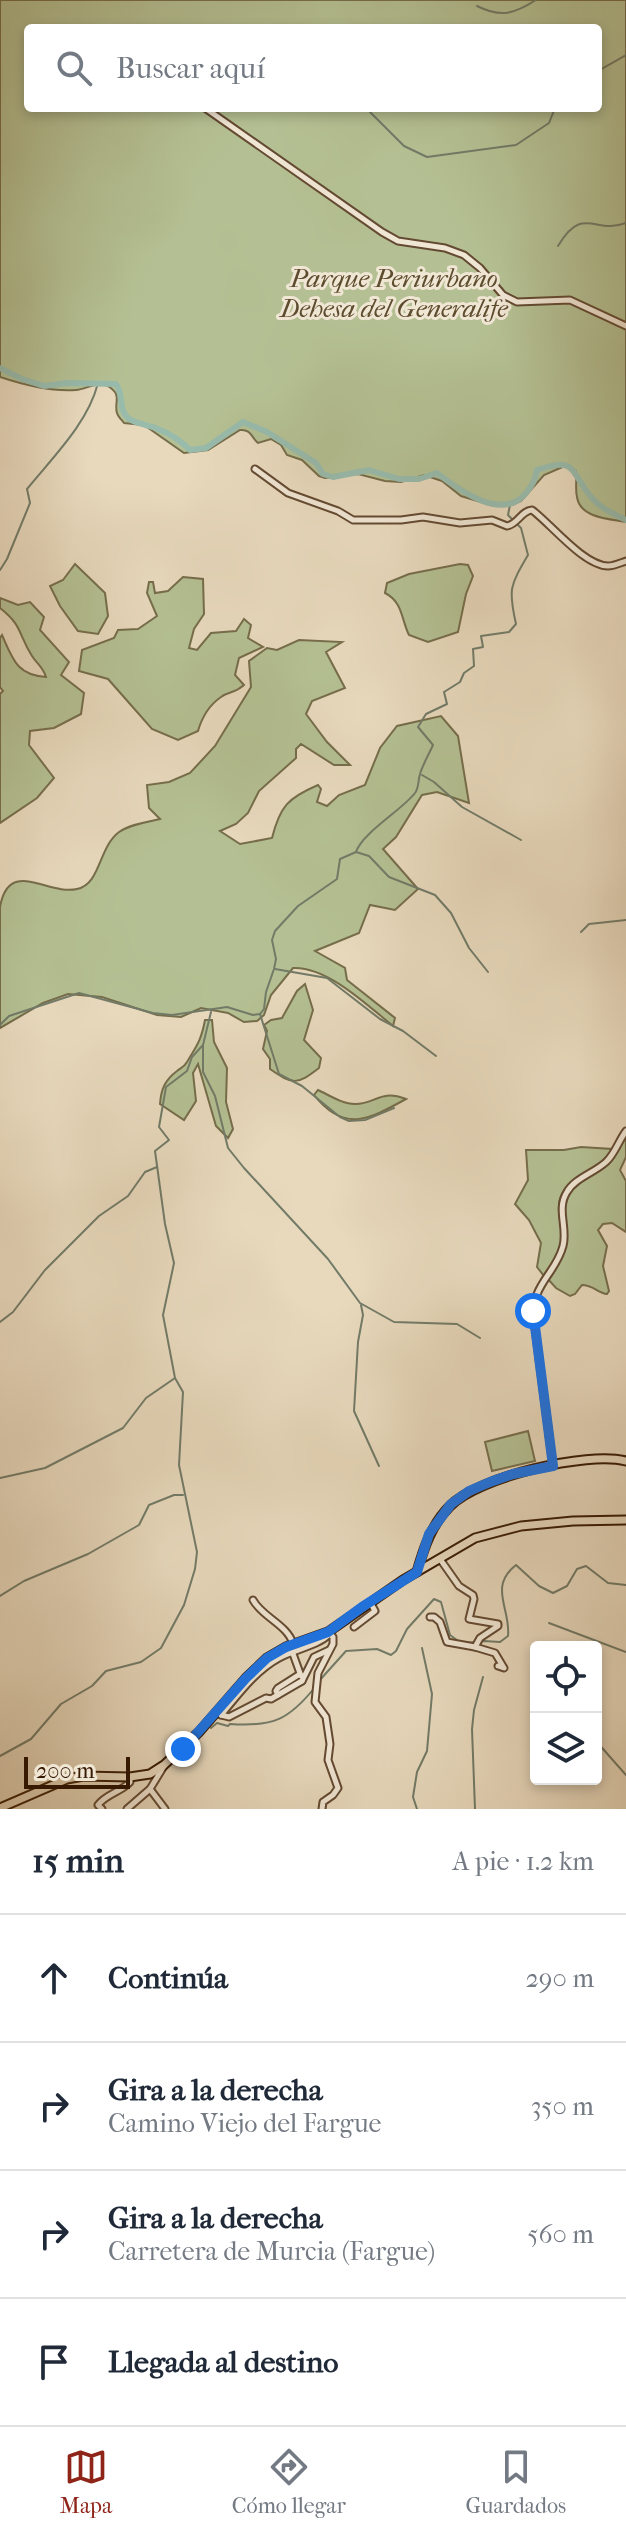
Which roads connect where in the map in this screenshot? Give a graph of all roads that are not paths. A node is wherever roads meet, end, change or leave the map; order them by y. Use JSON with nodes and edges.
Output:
{"nodes":[{"id":1,"x":211,"y":112,"type":"edge"},
{"id":2,"x":626,"y":326,"type":"edge"},
{"id":3,"x":255,"y":469,"type":"dead end"},
{"id":4,"x":626,"y":561,"type":"edge"},
{"id":5,"x":626,"y":1131,"type":"edge"},
{"id":6,"x":626,"y":1461,"type":"edge"},
{"id":7,"x":553,"y":1466,"type":"junction"},
{"id":8,"x":626,"y":1520,"type":"edge"},
{"id":9,"x":439,"y":1558,"type":"junction"},
{"id":10,"x":417,"y":1572,"type":"junction"},
{"id":11,"x":253,"y":1600,"type":"dead end"},
{"id":12,"x":369,"y":1602,"type":"junction"},
{"id":13,"x":430,"y":1617,"type":"dead end"},
{"id":14,"x":354,"y":1627,"type":"dead end"},
{"id":15,"x":329,"y":1633,"type":"junction"},
{"id":16,"x":293,"y":1647,"type":"junction"},
{"id":17,"x":475,"y":1647,"type":"junction"},
{"id":18,"x":331,"y":1649,"type":"junction"},
{"id":19,"x":498,"y":1666,"type":"dead end"},
{"id":20,"x":301,"y":1677,"type":"junction"},
{"id":21,"x":219,"y":1714,"type":"junction"},
{"id":22,"x":164,"y":1765,"type":"junction"},
{"id":23,"x":130,"y":1777,"type":"junction"},
{"id":24,"x":150,"y":1789,"type":"junction"},
{"id":25,"x":163,"y":1807,"type":"edge"},
{"id":26,"x":0,"y":1808,"type":"edge"},
{"id":27,"x":102,"y":1809,"type":"edge"},
{"id":28,"x":127,"y":1809,"type":"edge"},
{"id":29,"x":322,"y":1809,"type":"edge"}],
"edges":[{"from":1,"to":2,"type":"street"},
{"from":3,"to":4,"type":"street"},
{"from":5,"to":7,"type":"street"},
{"from":6,"to":7,"type":"main road"},
{"from":7,"to":10,"type":"main road"},
{"from":8,"to":9,"type":"main road"},
{"from":9,"to":10,"type":"main road"},
{"from":9,"to":17,"type":"street"},
{"from":10,"to":12,"type":"main road"},
{"from":11,"to":16,"type":"street"},
{"from":12,"to":14,"type":"street"},
{"from":12,"to":15,"type":"main road"},
{"from":13,"to":17,"type":"street"},
{"from":15,"to":16,"type":"main road"},
{"from":15,"to":18,"type":"street"},
{"from":16,"to":20,"type":"street"},
{"from":16,"to":21,"type":"main road"},
{"from":17,"to":19,"type":"street"},
{"from":18,"to":20,"type":"street"},
{"from":18,"to":29,"type":"street"},
{"from":20,"to":21,"type":"street"},
{"from":21,"to":22,"type":"main road"},
{"from":22,"to":23,"type":"main road"},
{"from":22,"to":24,"type":"street"},
{"from":23,"to":26,"type":"main road"},
{"from":23,"to":27,"type":"street"},
{"from":24,"to":25,"type":"street"},
{"from":24,"to":28,"type":"street"}]}
